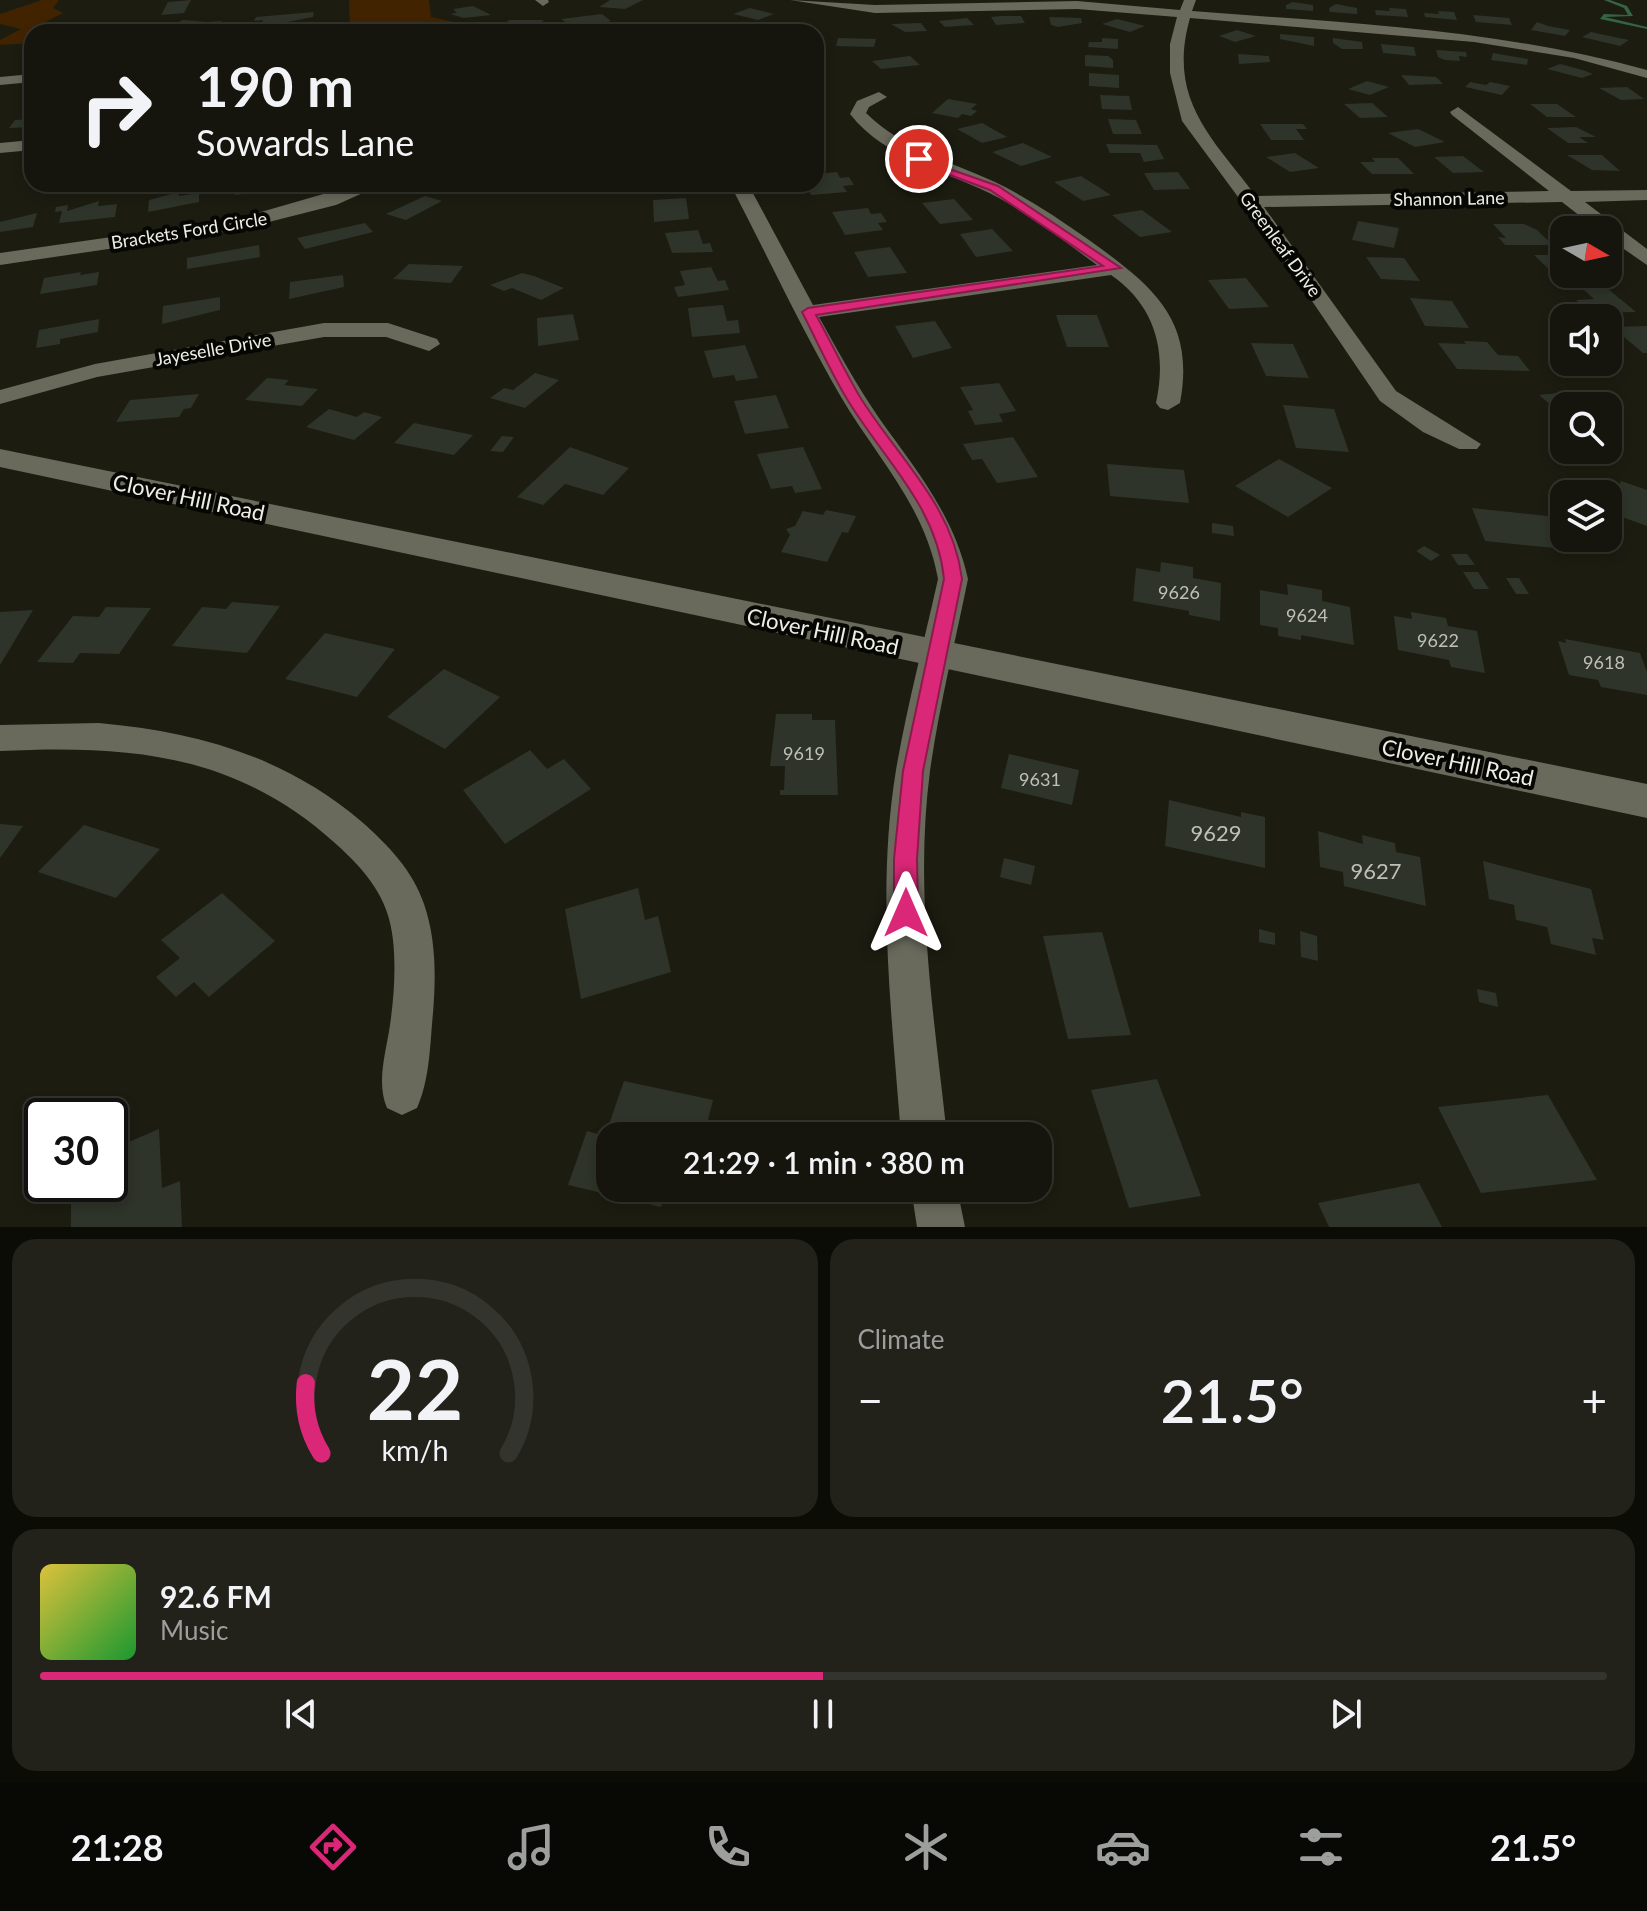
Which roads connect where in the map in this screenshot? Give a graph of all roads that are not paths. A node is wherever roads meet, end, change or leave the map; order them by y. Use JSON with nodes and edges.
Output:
{"nodes":[{"id":1,"x":796,"y":0,"type":"edge"},
{"id":2,"x":1019,"y":2,"type":"edge"},
{"id":3,"x":1187,"y":7,"type":"edge"},
{"id":4,"x":1647,"y":74,"type":"edge"},
{"id":5,"x":24,"y":79,"type":"edge"},
{"id":6,"x":0,"y":81,"type":"edge"},
{"id":7,"x":879,"y":97,"type":"dead end"},
{"id":8,"x":1458,"y":112,"type":"dead end"},
{"id":9,"x":24,"y":146,"type":"edge"},
{"id":10,"x":0,"y":148,"type":"edge"},
{"id":11,"x":353,"y":192,"type":"edge"},
{"id":12,"x":743,"y":192,"type":"edge"},
{"id":13,"x":1647,"y":195,"type":"edge"},
{"id":14,"x":1567,"y":196,"type":"junction"},
{"id":15,"x":1251,"y":202,"type":"junction"},
{"id":16,"x":0,"y":259,"type":"edge"},
{"id":17,"x":1647,"y":259,"type":"edge"},
{"id":18,"x":1115,"y":268,"type":"junction"},
{"id":19,"x":808,"y":312,"type":"junction"},
{"id":20,"x":429,"y":344,"type":"dead end"},
{"id":21,"x":0,"y":397,"type":"edge"},
{"id":22,"x":1168,"y":403,"type":"dead end"},
{"id":23,"x":1468,"y":444,"type":"dead end"},
{"id":24,"x":0,"y":458,"type":"edge"},
{"id":25,"x":937,"y":654,"type":"junction"},
{"id":26,"x":0,"y":738,"type":"edge"},
{"id":27,"x":1647,"y":801,"type":"edge"},
{"id":28,"x":402,"y":1093,"type":"dead end"},
{"id":29,"x":923,"y":1122,"type":"edge"},
{"id":30,"x":937,"y":1202,"type":"edge"},
{"id":31,"x":941,"y":1227,"type":"edge"}],
"edges":[{"from":1,"to":2,"type":"street"},
{"from":2,"to":3,"type":"street"},
{"from":3,"to":4,"type":"street"},
{"from":3,"to":15,"type":"street","name":"Greenleaf Drive"},
{"from":5,"to":6,"type":"street"},
{"from":7,"to":18,"type":"street"},
{"from":8,"to":14,"type":"street"},
{"from":9,"to":10,"type":"street"},
{"from":11,"to":16,"type":"street","name":"Brackets Ford Circle"},
{"from":12,"to":19,"type":"street"},
{"from":13,"to":14,"type":"street","name":"Shannon Lane"},
{"from":14,"to":15,"type":"street","name":"Shannon Lane"},
{"from":14,"to":17,"type":"street"},
{"from":15,"to":23,"type":"street","name":"Greenleaf Drive"},
{"from":18,"to":19,"type":"street"},
{"from":18,"to":22,"type":"street"},
{"from":19,"to":25,"type":"street"},
{"from":20,"to":21,"type":"street","name":"Jayeselle Drive"},
{"from":24,"to":25,"type":"street","name":"Clover Hill Road"},
{"from":25,"to":27,"type":"street","name":"Clover Hill Road"},
{"from":25,"to":29,"type":"street"},
{"from":26,"to":28,"type":"street"},
{"from":30,"to":31,"type":"street"}]}
